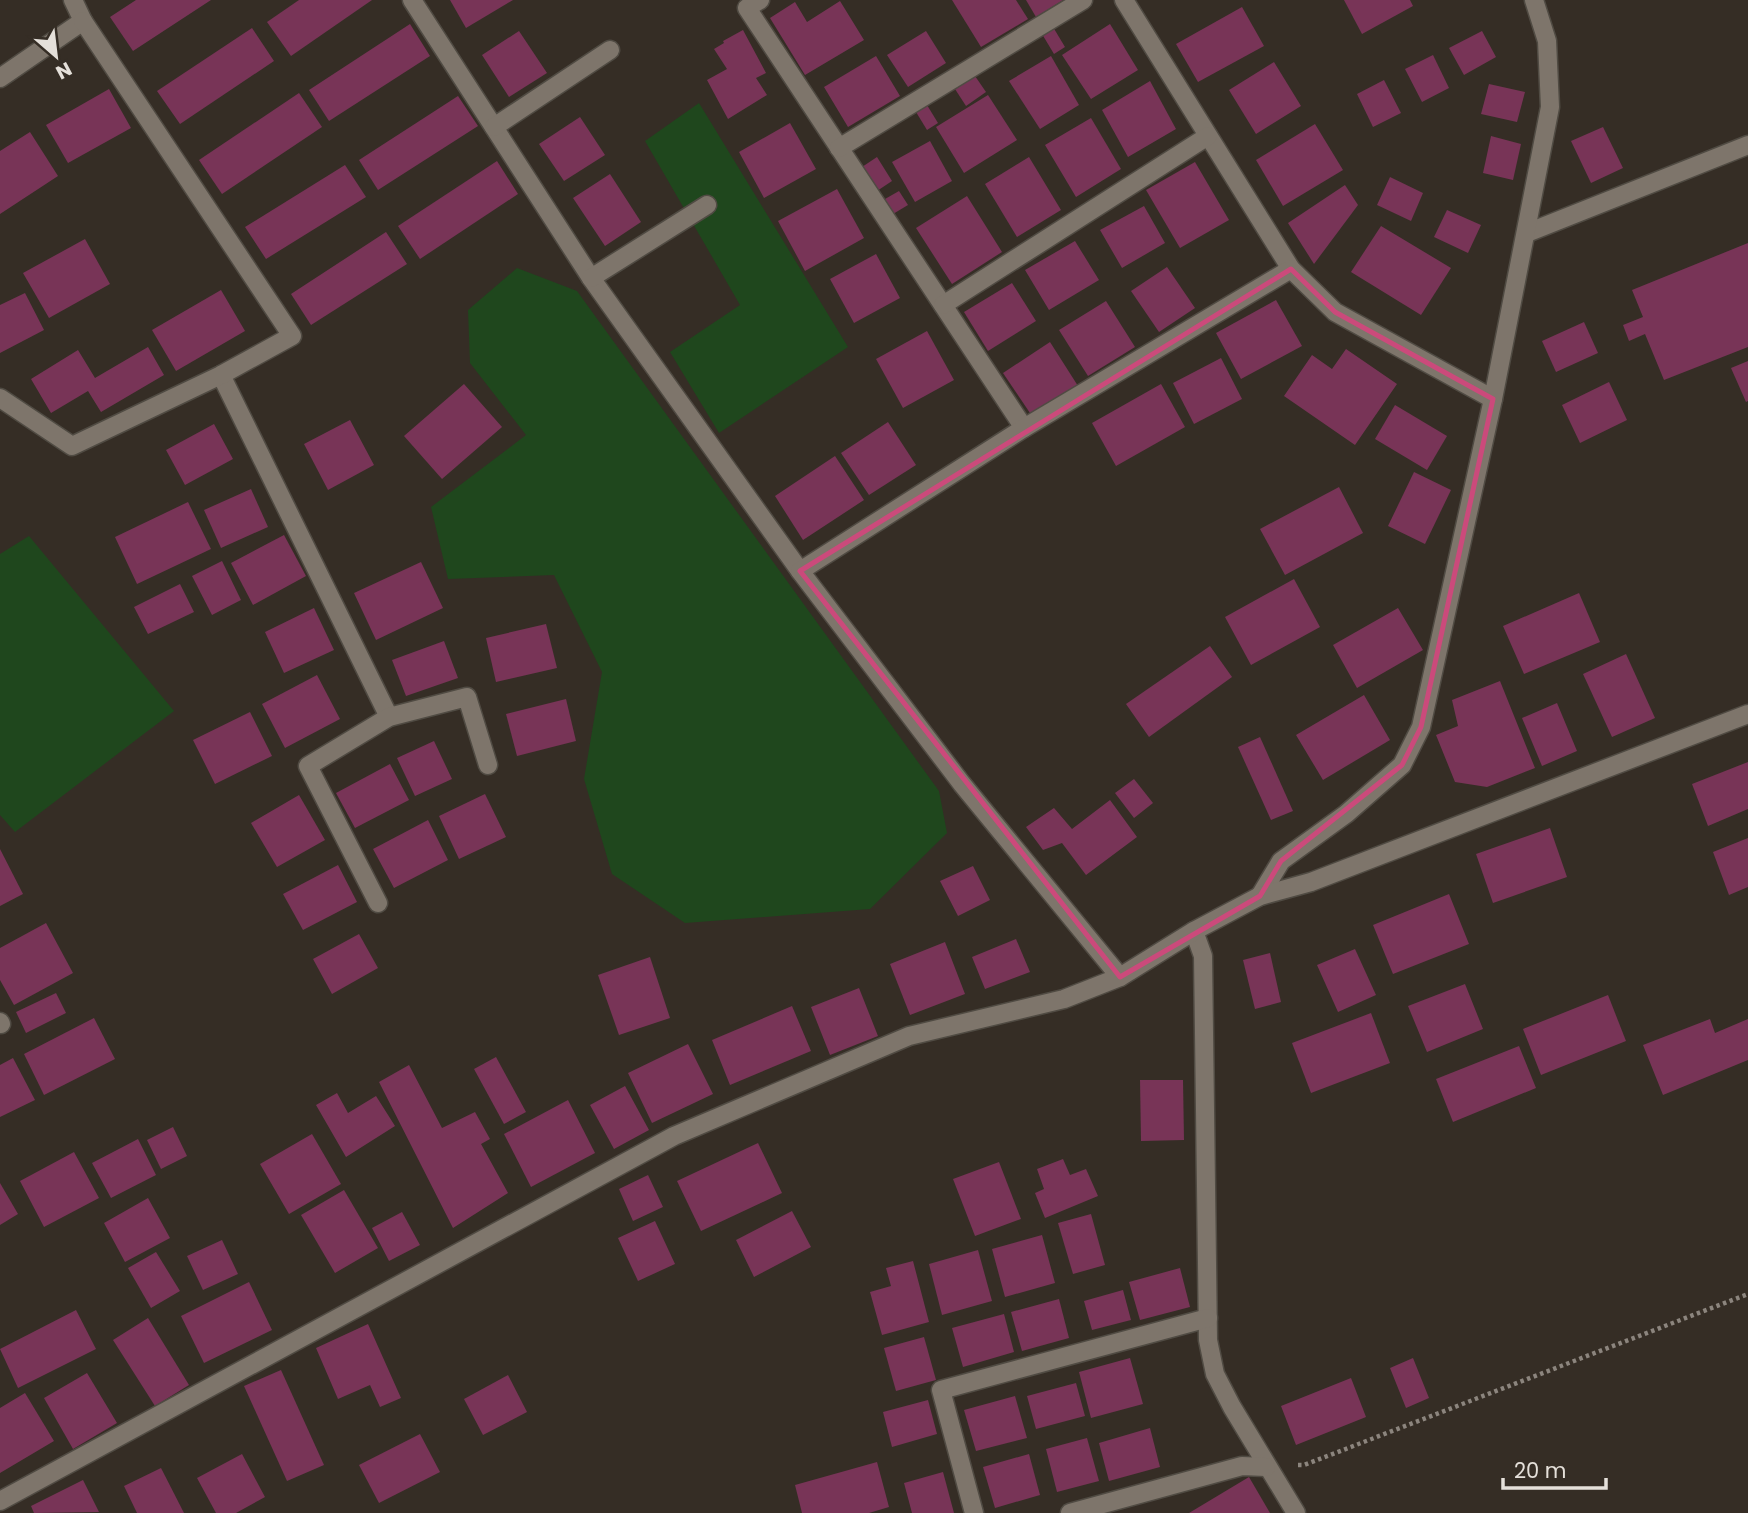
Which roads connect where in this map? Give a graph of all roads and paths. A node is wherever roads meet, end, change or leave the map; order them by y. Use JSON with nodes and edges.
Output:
{"nodes":[{"id":1,"x":73,"y":0,"type":"edge"},
{"id":2,"x":412,"y":0,"type":"edge"},
{"id":3,"x":760,"y":0,"type":"edge"},
{"id":4,"x":1083,"y":0,"type":"edge"},
{"id":5,"x":1124,"y":0,"type":"edge"},
{"id":6,"x":1534,"y":0,"type":"edge"},
{"id":7,"x":83,"y":21,"type":"junction"},
{"id":8,"x":610,"y":50,"type":"dead end"},
{"id":9,"x":0,"y":78,"type":"edge"},
{"id":10,"x":494,"y":127,"type":"junction"},
{"id":11,"x":1208,"y":136,"type":"junction"},
{"id":12,"x":1748,"y":145,"type":"edge"},
{"id":13,"x":839,"y":148,"type":"junction"},
{"id":14,"x":707,"y":205,"type":"dead end"},
{"id":15,"x":1527,"y":233,"type":"junction"},
{"id":16,"x":1291,"y":269,"type":"junction"},
{"id":17,"x":591,"y":278,"type":"junction"},
{"id":18,"x":943,"y":304,"type":"junction"},
{"id":19,"x":221,"y":375,"type":"junction"},
{"id":20,"x":0,"y":398,"type":"edge"},
{"id":21,"x":1493,"y":399,"type":"junction"},
{"id":22,"x":1024,"y":428,"type":"junction"},
{"id":23,"x":800,"y":571,"type":"junction"},
{"id":24,"x":1748,"y":713,"type":"edge"},
{"id":25,"x":389,"y":717,"type":"junction"},
{"id":26,"x":488,"y":765,"type":"dead end"},
{"id":27,"x":1260,"y":895,"type":"junction"},
{"id":28,"x":378,"y":903,"type":"dead end"},
{"id":29,"x":1194,"y":932,"type":"junction"},
{"id":30,"x":1121,"y":977,"type":"junction"},
{"id":31,"x":1748,"y":1294,"type":"edge"},
{"id":32,"x":1208,"y":1318,"type":"junction"},
{"id":33,"x":1266,"y":1467,"type":"junction"},
{"id":34,"x":2,"y":1497,"type":"edge"},
{"id":35,"x":974,"y":1513,"type":"edge"},
{"id":36,"x":1070,"y":1513,"type":"edge"},
{"id":37,"x":1296,"y":1513,"type":"edge"}],
"edges":[{"from":1,"to":7,"type":"street"},
{"from":2,"to":10,"type":"street"},
{"from":3,"to":13,"type":"street"},
{"from":4,"to":13,"type":"street"},
{"from":5,"to":11,"type":"street"},
{"from":6,"to":15,"type":"street"},
{"from":7,"to":9,"type":"street"},
{"from":7,"to":19,"type":"street"},
{"from":8,"to":10,"type":"street"},
{"from":10,"to":17,"type":"street"},
{"from":11,"to":16,"type":"street"},
{"from":11,"to":18,"type":"street"},
{"from":12,"to":15,"type":"street"},
{"from":13,"to":18,"type":"street"},
{"from":14,"to":17,"type":"street"},
{"from":15,"to":21,"type":"street"},
{"from":16,"to":21,"type":"street"},
{"from":16,"to":22,"type":"street"},
{"from":17,"to":23,"type":"street"},
{"from":18,"to":22,"type":"street"},
{"from":19,"to":20,"type":"street"},
{"from":19,"to":25,"type":"street"},
{"from":21,"to":27,"type":"street"},
{"from":22,"to":23,"type":"street"},
{"from":23,"to":30,"type":"street"},
{"from":24,"to":27,"type":"street"},
{"from":25,"to":26,"type":"street"},
{"from":25,"to":28,"type":"street"},
{"from":27,"to":29,"type":"street"},
{"from":29,"to":30,"type":"street"},
{"from":29,"to":32,"type":"street"},
{"from":30,"to":34,"type":"street"},
{"from":31,"to":33,"type":"path"},
{"from":32,"to":33,"type":"street"},
{"from":32,"to":35,"type":"street"},
{"from":33,"to":36,"type":"street"},
{"from":33,"to":37,"type":"street"}]}
